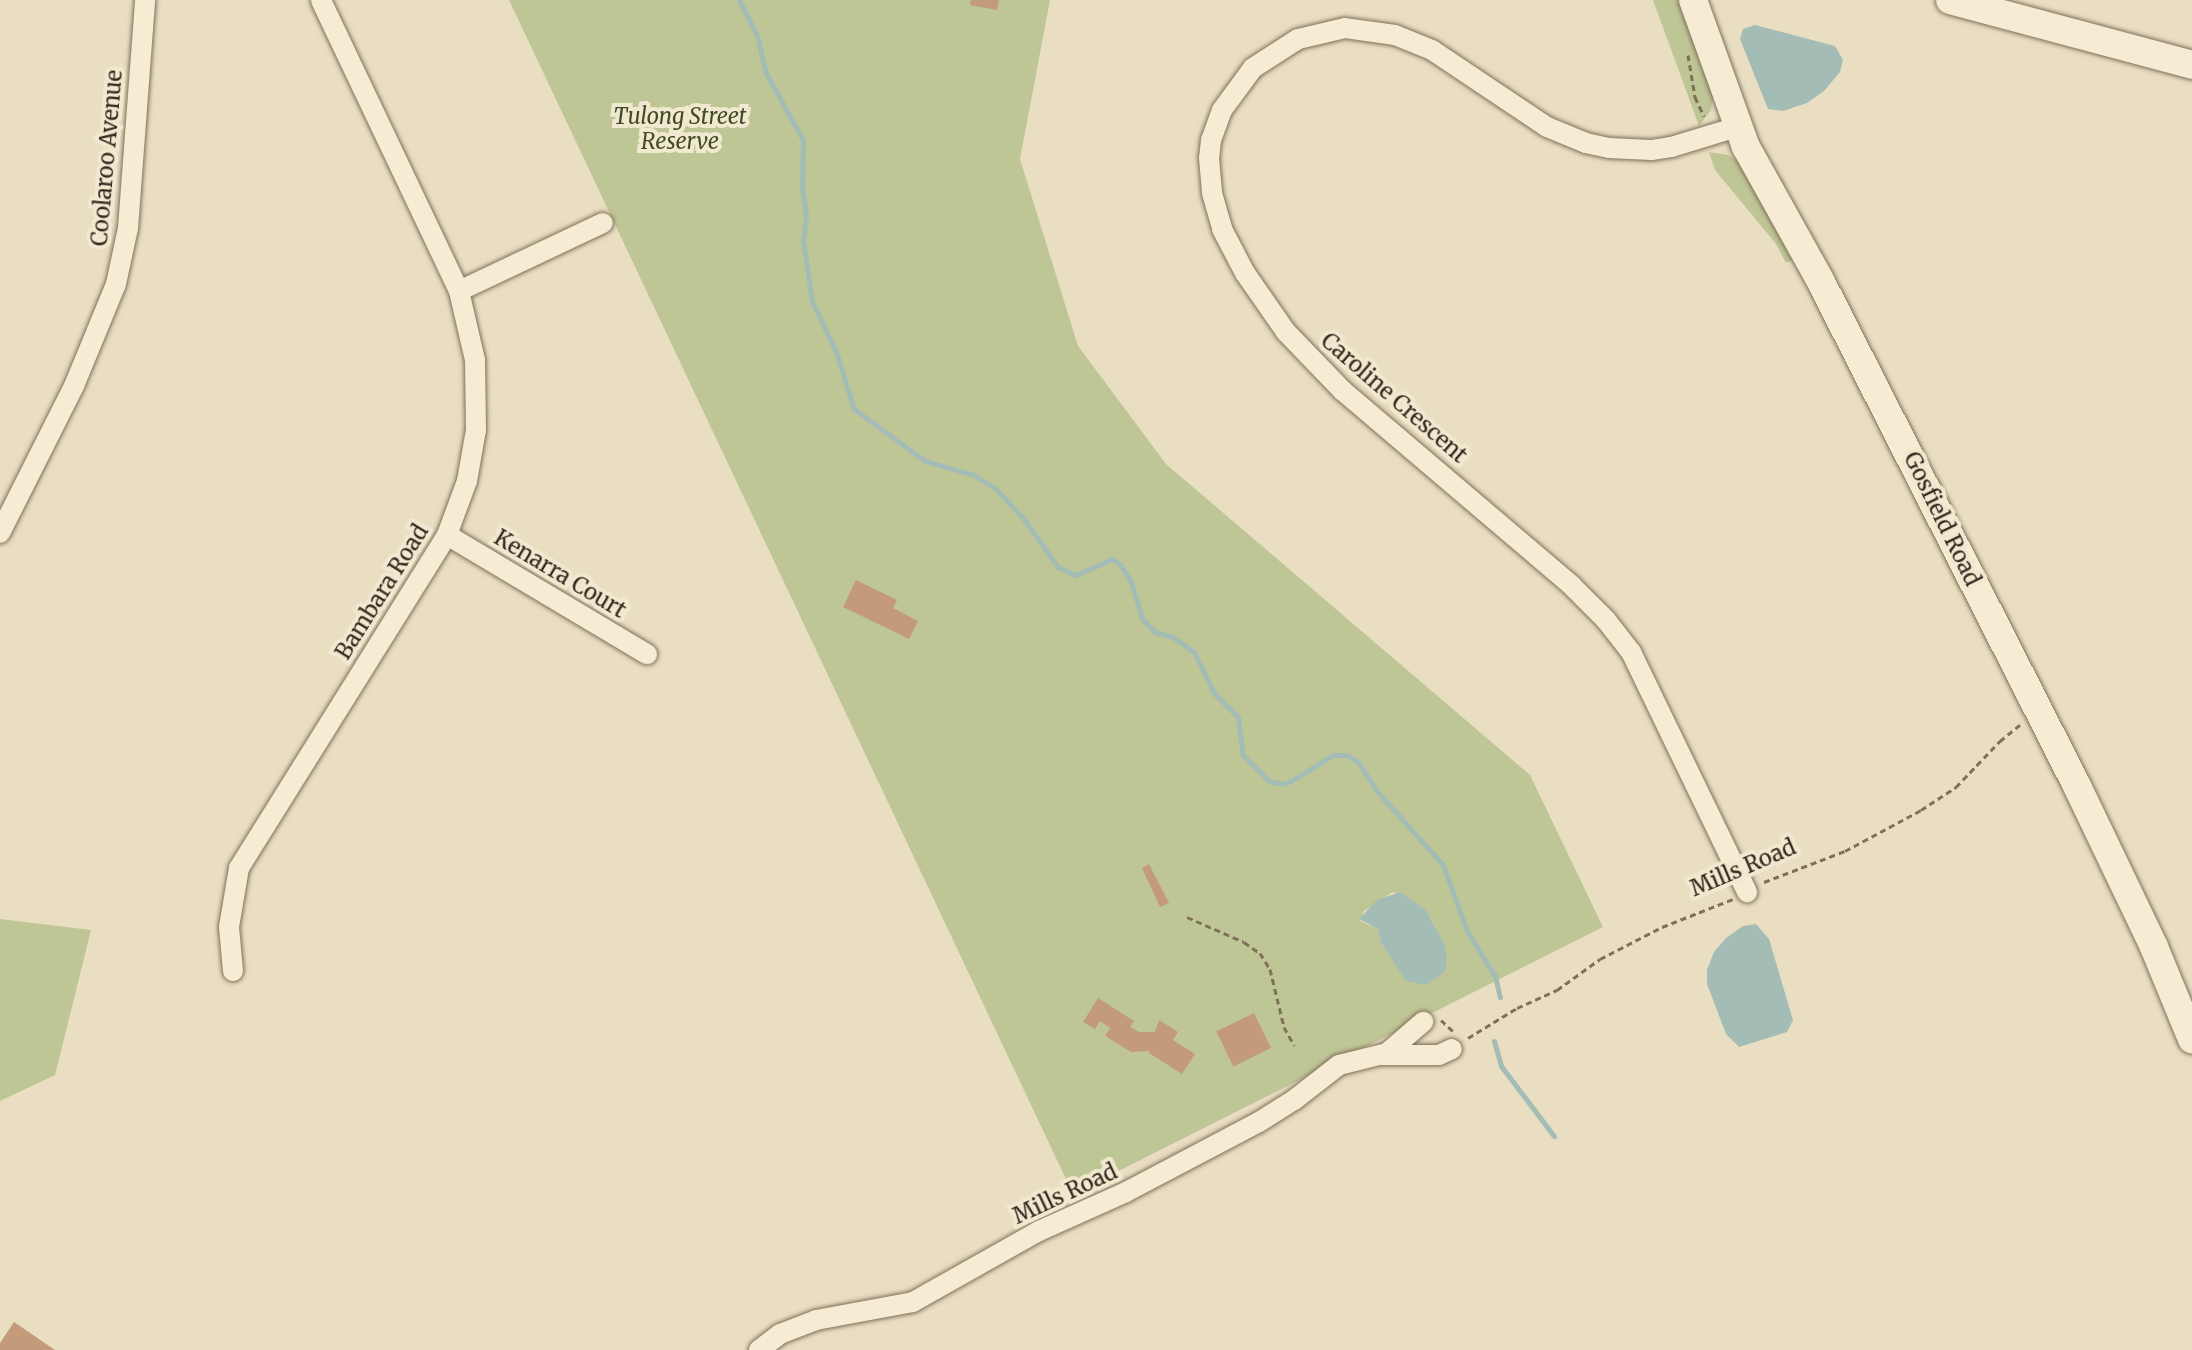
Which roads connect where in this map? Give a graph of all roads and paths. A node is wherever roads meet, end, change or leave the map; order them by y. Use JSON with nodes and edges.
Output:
{"nodes":[{"id":1,"x":145,"y":0,"type":"edge"},
{"id":2,"x":321,"y":0,"type":"edge"},
{"id":3,"x":1693,"y":0,"type":"edge"},
{"id":4,"x":1950,"y":0,"type":"edge"},
{"id":5,"x":2192,"y":65,"type":"edge"},
{"id":6,"x":1737,"y":127,"type":"junction"},
{"id":7,"x":603,"y":223,"type":"dead end"},
{"id":8,"x":459,"y":291,"type":"junction"},
{"id":9,"x":0,"y":533,"type":"edge"},
{"id":10,"x":447,"y":535,"type":"junction"},
{"id":11,"x":647,"y":654,"type":"dead end"},
{"id":12,"x":2041,"y":714,"type":"junction"},
{"id":13,"x":1747,"y":892,"type":"junction"},
{"id":14,"x":1187,"y":917,"type":"dead end"},
{"id":15,"x":233,"y":971,"type":"dead end"},
{"id":16,"x":1423,"y":1022,"type":"joint"},
{"id":17,"x":2192,"y":1039,"type":"edge"},
{"id":18,"x":1294,"y":1045,"type":"dead end"},
{"id":19,"x":1452,"y":1049,"type":"junction"},
{"id":20,"x":1381,"y":1055,"type":"junction"},
{"id":21,"x":759,"y":1350,"type":"edge"}],
"edges":[{"from":1,"to":9,"type":"street","name":"Coolaroo Avenue"},
{"from":2,"to":8,"type":"street","name":"Bambara Road"},
{"from":3,"to":6,"type":"street","name":"Gosfield Road"},
{"from":4,"to":5,"type":"street"},
{"from":6,"to":12,"type":"street","name":"Gosfield Road"},
{"from":6,"to":13,"type":"street","name":"Caroline Crescent"},
{"from":7,"to":8,"type":"street"},
{"from":8,"to":10,"type":"street","name":"Bambara Road"},
{"from":10,"to":11,"type":"street","name":"Kenarra Court"},
{"from":10,"to":15,"type":"street","name":"Bambara Road"},
{"from":12,"to":13,"type":"path","name":"Mills Road"},
{"from":12,"to":17,"type":"street","name":"Gosfield Road"},
{"from":13,"to":19,"type":"path","name":"Mills Road"},
{"from":14,"to":18,"type":"path"},
{"from":16,"to":19,"type":"path"},
{"from":16,"to":20,"type":"street","name":"Mills Road"},
{"from":19,"to":20,"type":"street","name":"Mills Road"},
{"from":20,"to":21,"type":"street","name":"Mills Road"}]}
